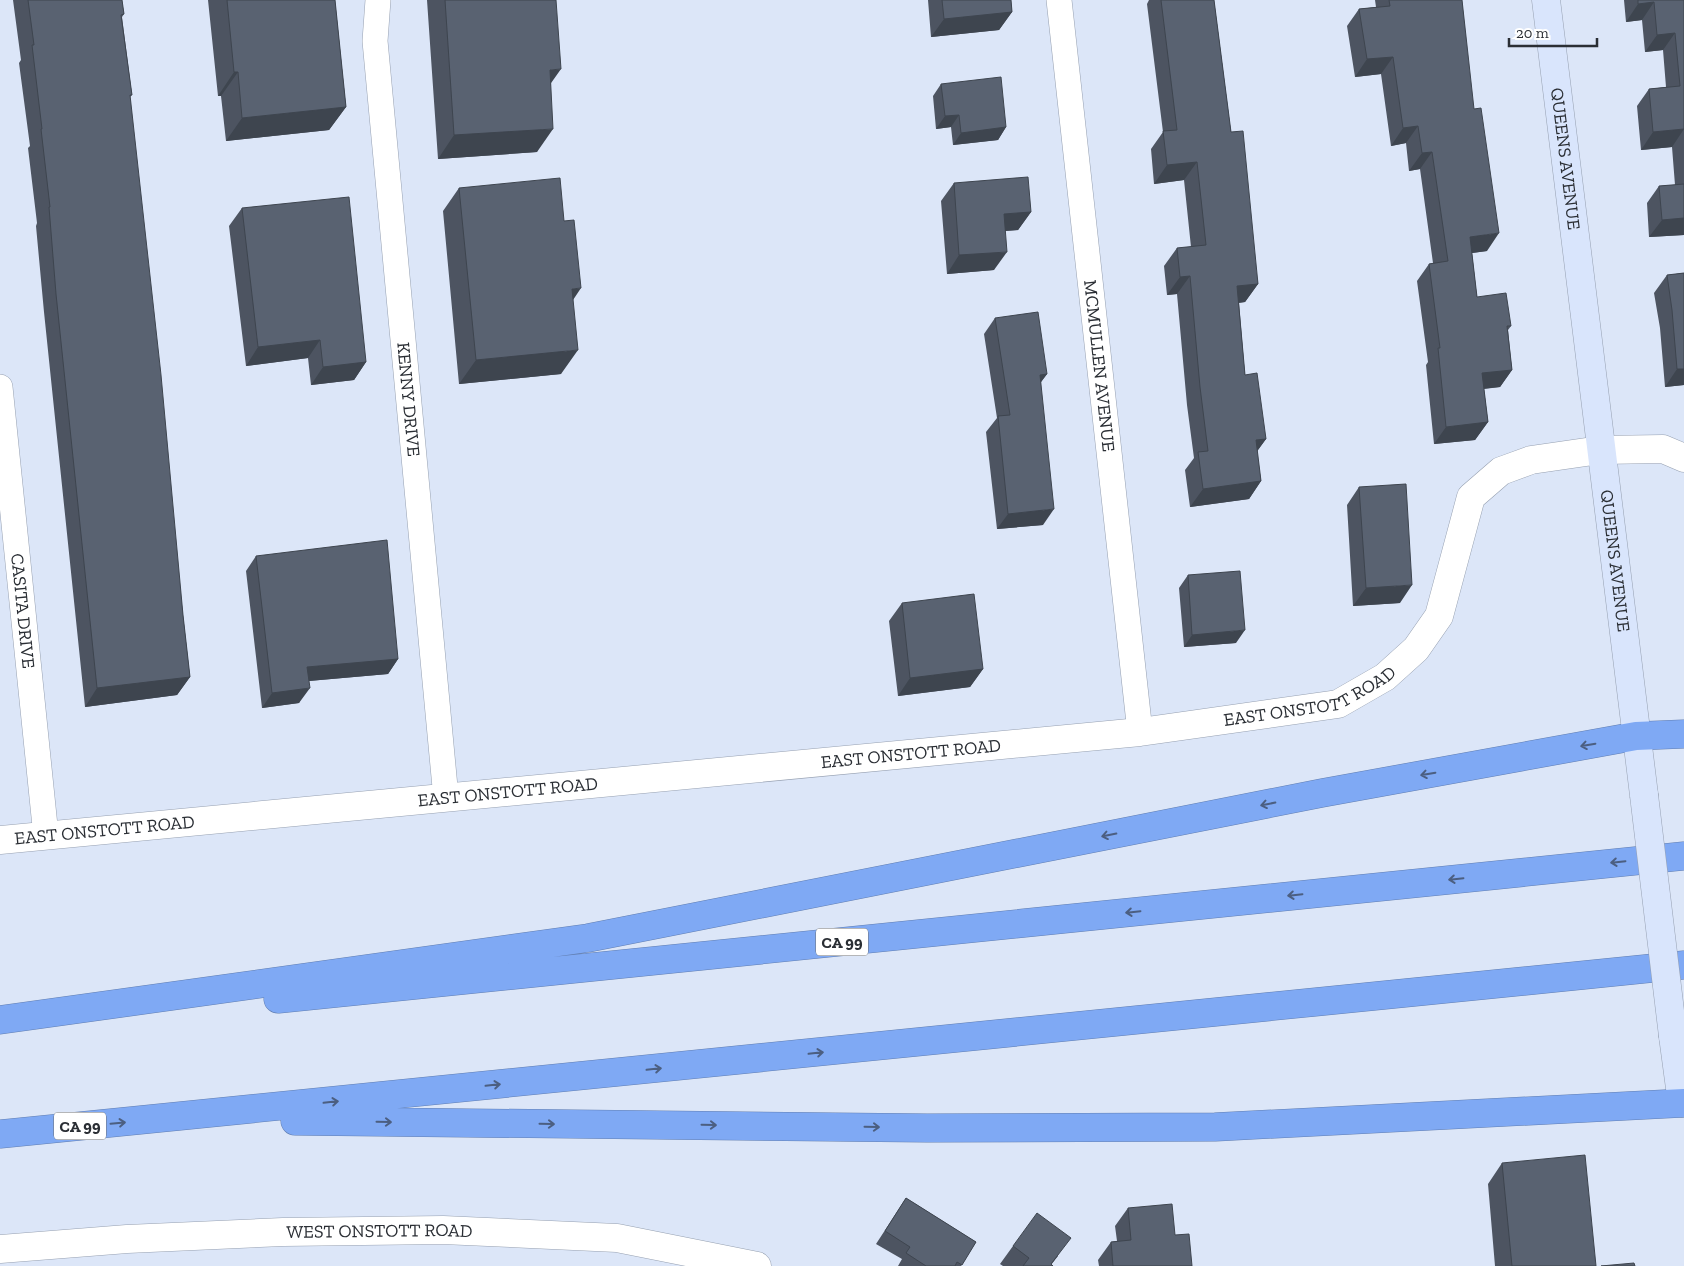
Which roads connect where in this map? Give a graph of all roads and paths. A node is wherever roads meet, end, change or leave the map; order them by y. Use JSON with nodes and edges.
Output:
{"nodes":[{"id":1,"x":378,"y":0,"type":"edge"},
{"id":2,"x":1059,"y":0,"type":"edge"},
{"id":3,"x":1546,"y":0,"type":"edge"},
{"id":4,"x":0,"y":387,"type":"edge"},
{"id":5,"x":1600,"y":450,"type":"junction"},
{"id":6,"x":1684,"y":458,"type":"edge"},
{"id":7,"x":1140,"y":732,"type":"junction"},
{"id":8,"x":1684,"y":734,"type":"edge"},
{"id":9,"x":1636,"y":736,"type":"junction"},
{"id":10,"x":446,"y":798,"type":"junction"},
{"id":11,"x":46,"y":836,"type":"junction"},
{"id":12,"x":0,"y":840,"type":"edge"},
{"id":13,"x":1684,"y":856,"type":"edge"},
{"id":14,"x":1684,"y":965,"type":"edge"},
{"id":15,"x":0,"y":1020,"type":"edge"},
{"id":16,"x":0,"y":1028,"type":"edge"},
{"id":17,"x":1683,"y":1109,"type":"edge"},
{"id":18,"x":161,"y":1119,"type":"junction"},
{"id":19,"x":0,"y":1134,"type":"edge"},
{"id":20,"x":0,"y":1250,"type":"edge"},
{"id":21,"x":747,"y":1265,"type":"edge"}],
"edges":[{"from":1,"to":10,"type":"street","name":"KENNY DRIVE"},
{"from":2,"to":7,"type":"street","name":"MCMULLEN AVENUE"},
{"from":3,"to":5,"type":"main road","name":"QUEENS AVENUE"},
{"from":4,"to":11,"type":"street","name":"CASITA DRIVE"},
{"from":5,"to":6,"type":"street","name":"EAST ONSTOTT ROAD"},
{"from":5,"to":7,"type":"street","name":"EAST ONSTOTT ROAD"},
{"from":5,"to":9,"type":"main road","name":"QUEENS AVENUE"},
{"from":7,"to":10,"type":"street","name":"EAST ONSTOTT ROAD"},
{"from":8,"to":9,"type":"highway"},
{"from":9,"to":15,"type":"highway","one_way":true},
{"from":9,"to":17,"type":"main road","name":"QUEENS AVENUE","bridge":true},
{"from":10,"to":11,"type":"street","name":"EAST ONSTOTT ROAD"},
{"from":11,"to":12,"type":"street","name":"EAST ONSTOTT ROAD"},
{"from":13,"to":16,"type":"highway","number":"CA 99","one_way":true},
{"from":18,"to":14,"type":"highway","number":"CA 99","one_way":true},
{"from":18,"to":17,"type":"highway","one_way":true},
{"from":19,"to":18,"type":"highway","number":"CA 99","one_way":true},
{"from":20,"to":21,"type":"street","name":"WEST ONSTOTT ROAD"}]}
